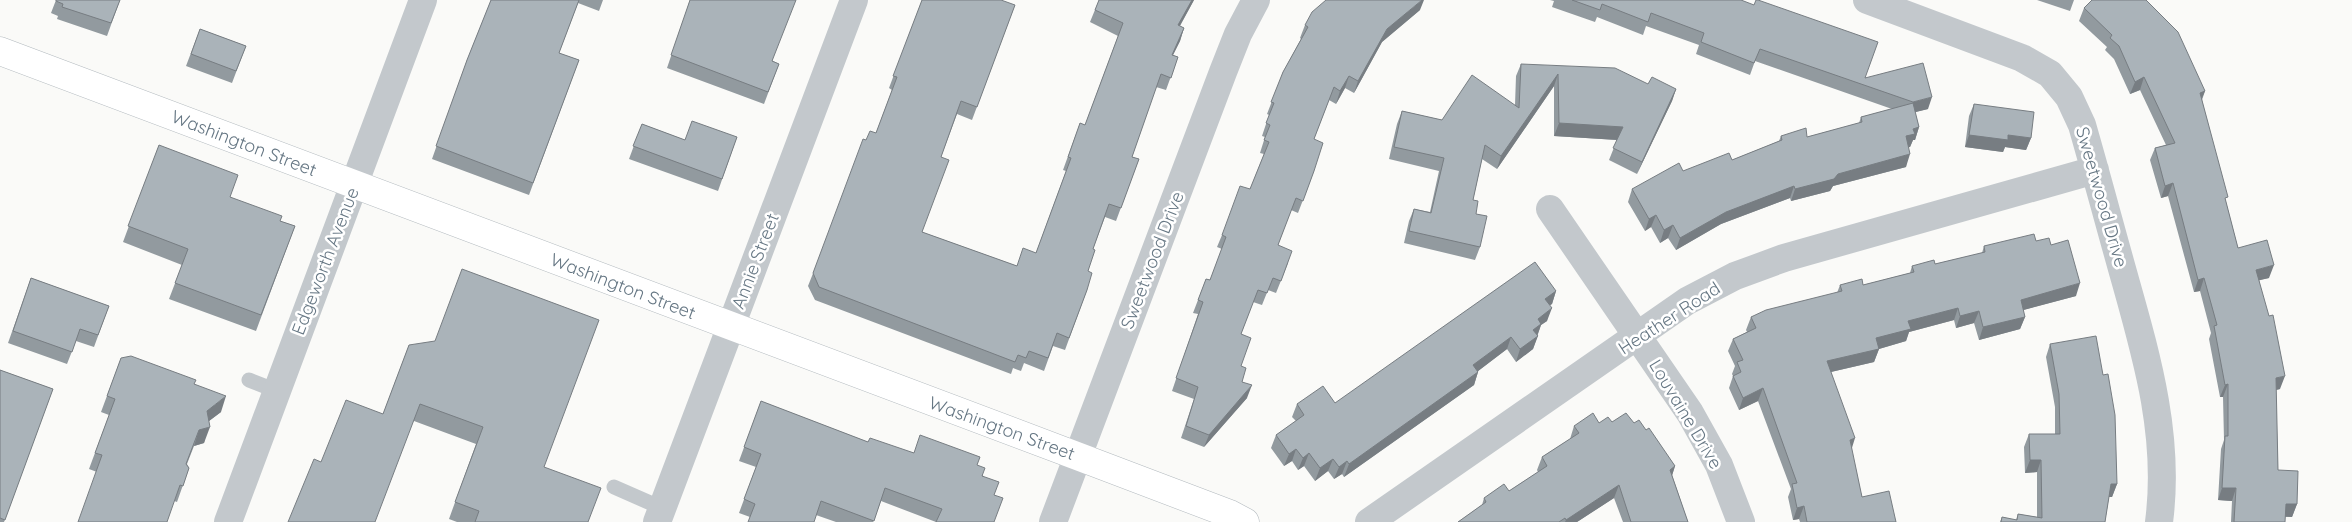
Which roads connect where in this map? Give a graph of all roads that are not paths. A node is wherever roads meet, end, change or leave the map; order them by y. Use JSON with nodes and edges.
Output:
{"nodes":[{"id":1,"x":422,"y":0,"type":"edge"},
{"id":2,"x":854,"y":0,"type":"edge"},
{"id":3,"x":1256,"y":0,"type":"edge"},
{"id":4,"x":1867,"y":0,"type":"edge"},
{"id":5,"x":0,"y":51,"type":"edge"},
{"id":6,"x":2095,"y":170,"type":"junction"},
{"id":7,"x":354,"y":185,"type":"junction"},
{"id":8,"x":1550,"y":209,"type":"dead end"},
{"id":9,"x":730,"y":326,"type":"junction"},
{"id":10,"x":1638,"y":336,"type":"junction"},
{"id":11,"x":249,"y":380,"type":"dead end"},
{"id":12,"x":277,"y":391,"type":"junction"},
{"id":13,"x":1078,"y":456,"type":"junction"},
{"id":14,"x":614,"y":487,"type":"dead end"},
{"id":15,"x":659,"y":515,"type":"edge"},
{"id":16,"x":228,"y":522,"type":"edge"},
{"id":17,"x":1053,"y":522,"type":"edge"},
{"id":18,"x":1245,"y":522,"type":"edge"},
{"id":19,"x":1369,"y":522,"type":"edge"},
{"id":20,"x":1741,"y":522,"type":"edge"},
{"id":21,"x":2159,"y":522,"type":"edge"}],
"edges":[{"from":1,"to":7,"type":"street","name":"Edgeworth Avenue"},
{"from":2,"to":9,"type":"street","name":"Annie Street"},
{"from":3,"to":13,"type":"street","name":"Sweetwood Drive"},
{"from":4,"to":6,"type":"street","name":"Sweetwood Drive"},
{"from":5,"to":7,"type":"street","name":"Washington Street"},
{"from":6,"to":10,"type":"street","name":"Heather Road"},
{"from":6,"to":21,"type":"street","name":"Sweetwood Drive"},
{"from":7,"to":9,"type":"street","name":"Washington Street"},
{"from":7,"to":12,"type":"street","name":"Edgeworth Avenue"},
{"from":8,"to":10,"type":"street","name":"Louvaine Drive"},
{"from":9,"to":13,"type":"street","name":"Washington Street"},
{"from":9,"to":15,"type":"street","name":"Annie Street"},
{"from":10,"to":19,"type":"street","name":"Heather Road"},
{"from":10,"to":20,"type":"street","name":"Louvaine Drive"},
{"from":11,"to":12,"type":"lane"},
{"from":12,"to":16,"type":"street","name":"Edgeworth Avenue"},
{"from":13,"to":17,"type":"street","name":"Sweetwood Drive"},
{"from":13,"to":18,"type":"street","name":"Washington Street"},
{"from":14,"to":15,"type":"lane"}]}
